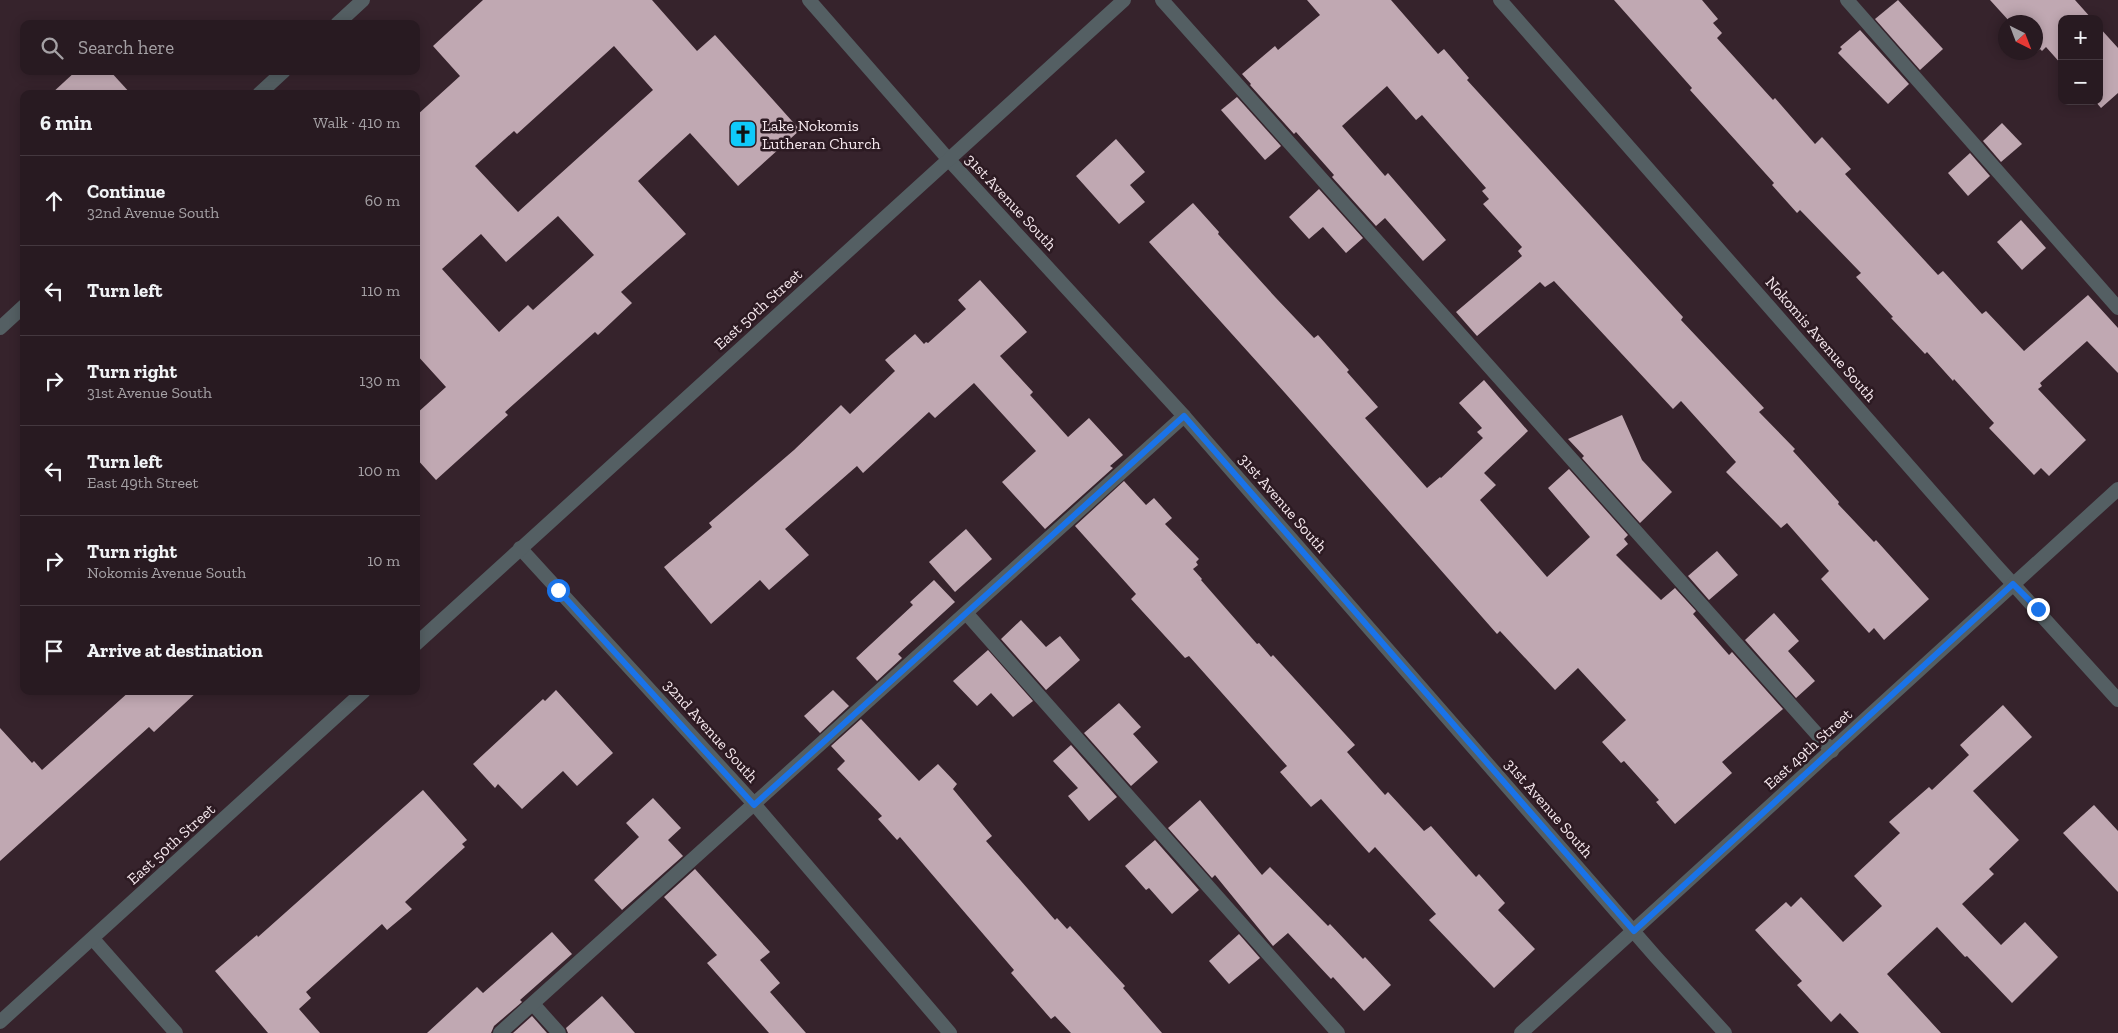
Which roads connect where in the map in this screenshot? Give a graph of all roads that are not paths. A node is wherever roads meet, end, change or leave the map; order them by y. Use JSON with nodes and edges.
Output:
{"nodes":[{"id":1,"x":363,"y":0,"type":"edge"},
{"id":2,"x":809,"y":0,"type":"edge"},
{"id":3,"x":1124,"y":0,"type":"edge"},
{"id":4,"x":1162,"y":0,"type":"edge"},
{"id":5,"x":1500,"y":0,"type":"edge"},
{"id":6,"x":1847,"y":0,"type":"edge"},
{"id":7,"x":341,"y":20,"type":"edge"},
{"id":8,"x":280,"y":75,"type":"edge"},
{"id":9,"x":263,"y":90,"type":"edge"},
{"id":10,"x":949,"y":160,"type":"junction"},
{"id":11,"x":2118,"y":308,"type":"edge"},
{"id":12,"x":20,"y":310,"type":"edge"},
{"id":13,"x":0,"y":328,"type":"edge"},
{"id":14,"x":1184,"y":416,"type":"junction"},
{"id":15,"x":2118,"y":489,"type":"edge"},
{"id":16,"x":520,"y":548,"type":"junction"},
{"id":17,"x":2013,"y":584,"type":"junction"},
{"id":18,"x":967,"y":614,"type":"junction"},
{"id":19,"x":420,"y":640,"type":"edge"},
{"id":20,"x":360,"y":695,"type":"edge"},
{"id":21,"x":2118,"y":700,"type":"edge"},
{"id":22,"x":1832,"y":751,"type":"junction"},
{"id":23,"x":754,"y":805,"type":"junction"},
{"id":24,"x":1634,"y":931,"type":"junction"},
{"id":25,"x":93,"y":939,"type":"junction"},
{"id":26,"x":533,"y":1004,"type":"junction"},
{"id":27,"x":0,"y":1022,"type":"edge"},
{"id":28,"x":176,"y":1033,"type":"edge"},
{"id":29,"x":500,"y":1033,"type":"edge"},
{"id":30,"x":559,"y":1033,"type":"edge"},
{"id":31,"x":950,"y":1033,"type":"edge"},
{"id":32,"x":1338,"y":1033,"type":"edge"},
{"id":33,"x":1520,"y":1033,"type":"edge"},
{"id":34,"x":1725,"y":1033,"type":"edge"}],
"edges":[{"from":1,"to":7,"type":"street"},
{"from":2,"to":10,"type":"street","name":"31st Avenue South"},
{"from":3,"to":10,"type":"street","name":"East 50th Street"},
{"from":4,"to":22,"type":"street"},
{"from":5,"to":17,"type":"street","name":"Nokomis Avenue South"},
{"from":6,"to":11,"type":"street"},
{"from":8,"to":9,"type":"street"},
{"from":10,"to":14,"type":"street","name":"31st Avenue South"},
{"from":10,"to":16,"type":"street","name":"East 50th Street"},
{"from":12,"to":13,"type":"street"},
{"from":14,"to":18,"type":"street"},
{"from":14,"to":24,"type":"street","name":"31st Avenue South"},
{"from":15,"to":17,"type":"street","name":"East 49th Street"},
{"from":16,"to":19,"type":"street","name":"East 50th Street"},
{"from":16,"to":23,"type":"street","name":"32nd Avenue South"},
{"from":17,"to":21,"type":"street","name":"Nokomis Avenue South"},
{"from":17,"to":22,"type":"street","name":"East 49th Street"},
{"from":18,"to":23,"type":"street"},
{"from":18,"to":32,"type":"street"},
{"from":20,"to":25,"type":"street","name":"East 50th Street"},
{"from":22,"to":24,"type":"street","name":"East 49th Street"},
{"from":23,"to":26,"type":"street"},
{"from":23,"to":31,"type":"street","name":"32nd Avenue South"},
{"from":24,"to":33,"type":"street","name":"East 49th Street"},
{"from":24,"to":34,"type":"street","name":"31st Avenue South"},
{"from":25,"to":27,"type":"street","name":"East 50th Street"},
{"from":25,"to":28,"type":"street"},
{"from":26,"to":29,"type":"street"},
{"from":26,"to":30,"type":"street"}]}
